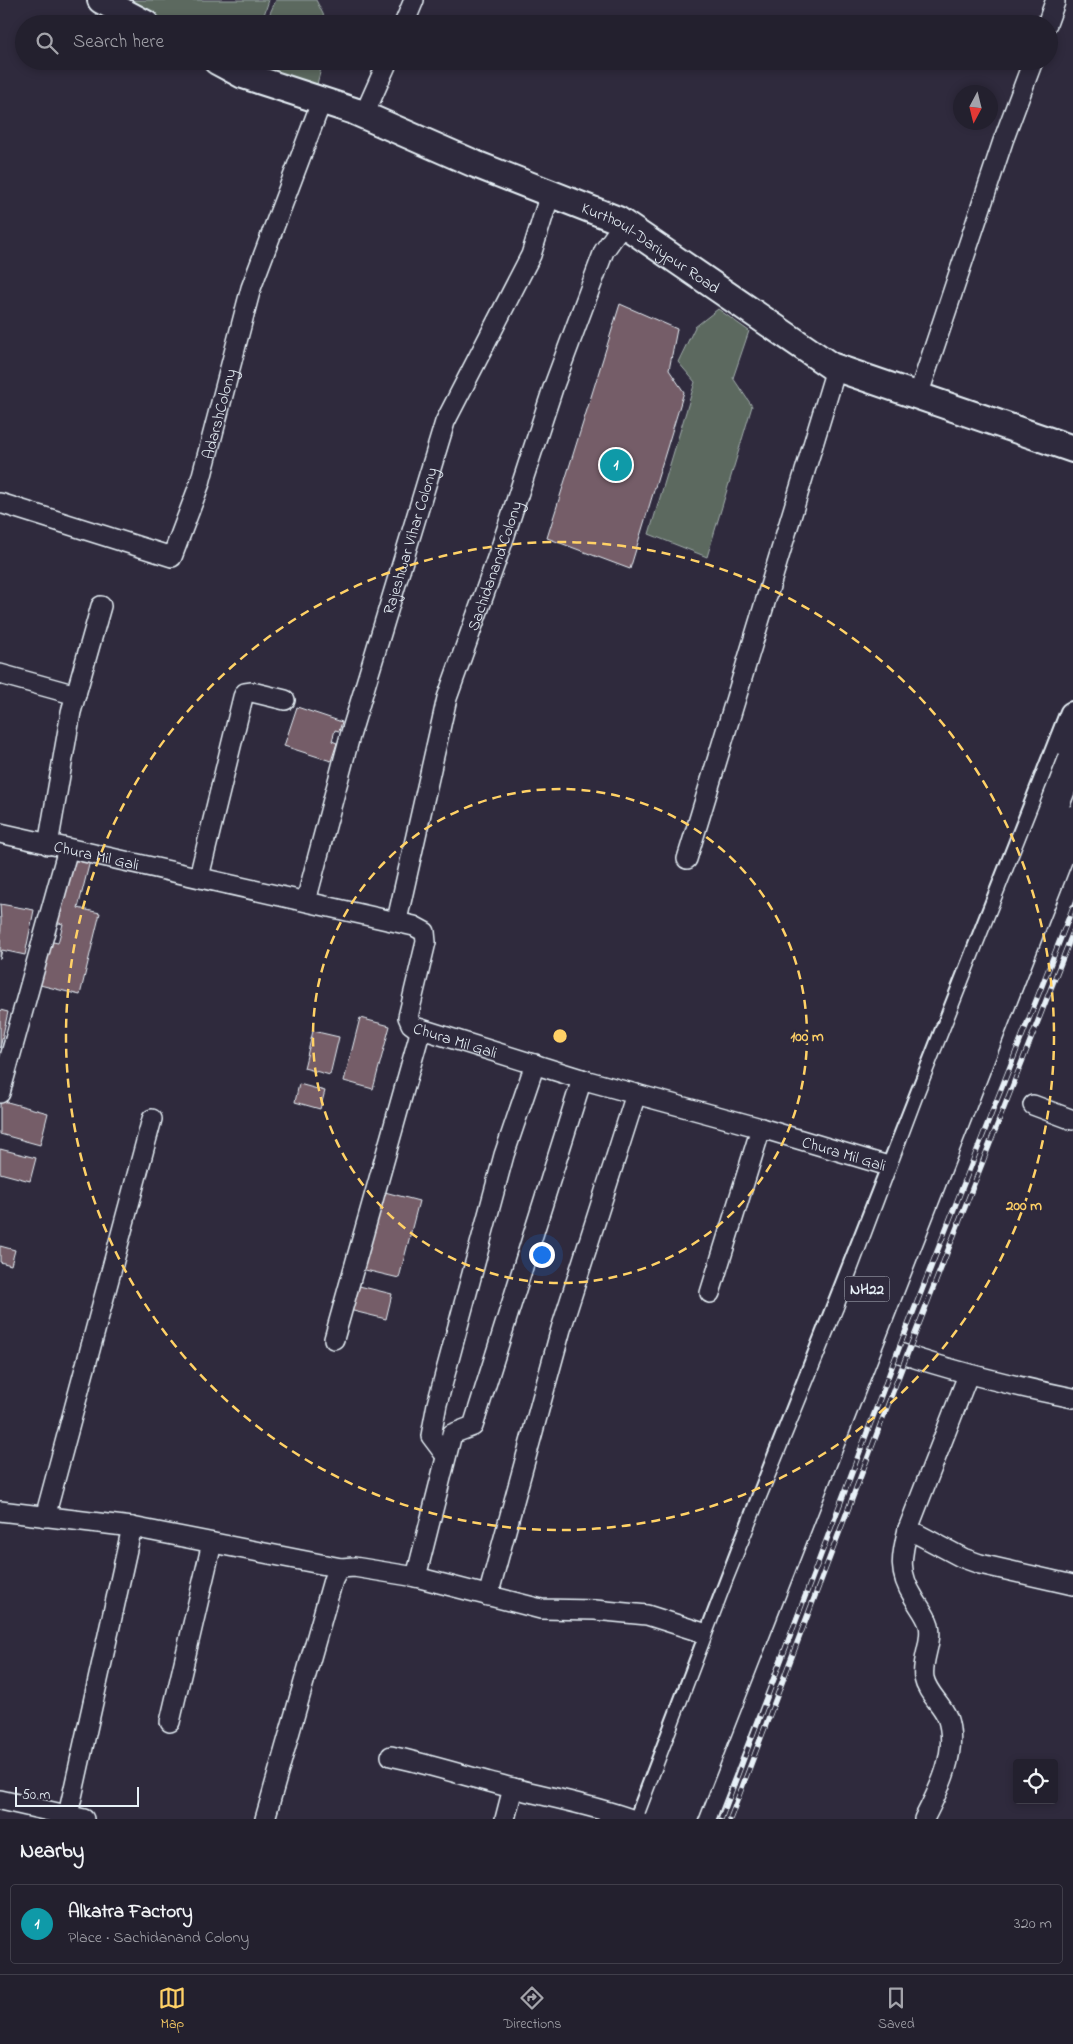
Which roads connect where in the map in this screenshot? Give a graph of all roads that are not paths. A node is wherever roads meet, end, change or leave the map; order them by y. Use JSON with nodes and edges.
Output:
{"nodes":[{"id":1,"x":101,"y":0,"type":"edge"},
{"id":2,"x":414,"y":0,"type":"edge"},
{"id":3,"x":1055,"y":2,"type":"dead end"},
{"id":4,"x":129,"y":15,"type":"edge"},
{"id":5,"x":408,"y":15,"type":"edge"},
{"id":6,"x":1050,"y":15,"type":"edge"},
{"id":7,"x":234,"y":70,"type":"edge"},
{"id":8,"x":384,"y":70,"type":"edge"},
{"id":9,"x":1030,"y":70,"type":"edge"},
{"id":10,"x":322,"y":100,"type":"junction"},
{"id":11,"x":364,"y":115,"type":"junction"},
{"id":12,"x":550,"y":194,"type":"junction"},
{"id":13,"x":623,"y":224,"type":"junction"},
{"id":14,"x":836,"y":369,"type":"junction"},
{"id":15,"x":918,"y":396,"type":"junction"},
{"id":16,"x":1073,"y":449,"type":"edge"},
{"id":17,"x":0,"y":503,"type":"edge"},
{"id":18,"x":101,"y":606,"type":"dead end"},
{"id":19,"x":0,"y":674,"type":"edge"},
{"id":20,"x":76,"y":694,"type":"junction"},
{"id":21,"x":285,"y":700,"type":"dead end"},
{"id":22,"x":1073,"y":715,"type":"edge"},
{"id":23,"x":1073,"y":759,"type":"edge"},
{"id":24,"x":1073,"y":820,"type":"edge"},
{"id":25,"x":0,"y":833,"type":"edge"},
{"id":26,"x":48,"y":845,"type":"junction"},
{"id":27,"x":68,"y":849,"type":"junction"},
{"id":28,"x":687,"y":859,"type":"dead end"},
{"id":29,"x":1073,"y":867,"type":"edge"},
{"id":30,"x":199,"y":877,"type":"junction"},
{"id":31,"x":306,"y":901,"type":"junction"},
{"id":32,"x":396,"y":920,"type":"junction"},
{"id":33,"x":421,"y":1029,"type":"junction"},
{"id":34,"x":535,"y":1064,"type":"junction"},
{"id":35,"x":582,"y":1079,"type":"junction"},
{"id":36,"x":0,"y":1093,"type":"edge"},
{"id":37,"x":636,"y":1094,"type":"junction"},
{"id":38,"x":1033,"y":1105,"type":"dead end"},
{"id":39,"x":915,"y":1118,"type":"junction"},
{"id":40,"x":152,"y":1119,"type":"dead end"},
{"id":41,"x":1073,"y":1120,"type":"edge"},
{"id":42,"x":762,"y":1128,"type":"junction"},
{"id":43,"x":966,"y":1140,"type":"junction"},
{"id":44,"x":895,"y":1168,"type":"junction"},
{"id":45,"x":710,"y":1293,"type":"dead end"},
{"id":46,"x":334,"y":1339,"type":"dead end"},
{"id":47,"x":885,"y":1348,"type":"junction"},
{"id":48,"x":968,"y":1375,"type":"junction"},
{"id":49,"x":1073,"y":1398,"type":"edge"},
{"id":50,"x":446,"y":1456,"type":"junction"},
{"id":51,"x":0,"y":1512,"type":"edge"},
{"id":52,"x":45,"y":1517,"type":"junction"},
{"id":53,"x":132,"y":1527,"type":"junction"},
{"id":54,"x":908,"y":1529,"type":"junction"},
{"id":55,"x":212,"y":1543,"type":"junction"},
{"id":56,"x":744,"y":1553,"type":"junction"},
{"id":57,"x":341,"y":1568,"type":"junction"},
{"id":58,"x":797,"y":1574,"type":"junction"},
{"id":59,"x":416,"y":1578,"type":"junction"},
{"id":60,"x":1073,"y":1585,"type":"edge"},
{"id":61,"x":488,"y":1596,"type":"junction"},
{"id":62,"x":713,"y":1636,"type":"junction"},
{"id":63,"x":170,"y":1722,"type":"dead end"},
{"id":64,"x":391,"y":1756,"type":"dead end"},
{"id":65,"x":513,"y":1788,"type":"junction"},
{"id":66,"x":0,"y":1800,"type":"edge"},
{"id":67,"x":76,"y":1817,"type":"edge"},
{"id":68,"x":265,"y":1819,"type":"edge"},
{"id":69,"x":505,"y":1819,"type":"edge"},
{"id":70,"x":631,"y":1819,"type":"edge"},
{"id":71,"x":643,"y":1819,"type":"edge"},
{"id":72,"x":659,"y":1819,"type":"edge"},
{"id":73,"x":683,"y":1819,"type":"edge"},
{"id":74,"x":702,"y":1819,"type":"edge"},
{"id":75,"x":924,"y":1819,"type":"edge"}],
"edges":[{"from":1,"to":4,"type":"street"},
{"from":2,"to":5,"type":"street"},
{"from":3,"to":6,"type":"street"},
{"from":7,"to":10,"type":"street","name":"Kurthoul-Dariypur Road"},
{"from":8,"to":11,"type":"street"},
{"from":9,"to":15,"type":"street"},
{"from":10,"to":11,"type":"street","name":"Kurthoul-Dariypur Road"},
{"from":10,"to":17,"type":"street","name":"AdarshColony"},
{"from":11,"to":12,"type":"street","name":"Kurthoul-Dariypur Road"},
{"from":12,"to":13,"type":"street","name":"Kurthoul-Dariypur Road"},
{"from":12,"to":31,"type":"street","name":"Rajeshwar Vihar Colony"},
{"from":13,"to":14,"type":"street","name":"Kurthoul-Dariypur Road"},
{"from":13,"to":32,"type":"street","name":"Sachidanand Colony"},
{"from":14,"to":15,"type":"street","name":"Kurthoul-Dariypur Road"},
{"from":14,"to":28,"type":"street"},
{"from":15,"to":16,"type":"street","name":"Kurthoul-Dariypur Road"},
{"from":18,"to":20,"type":"street"},
{"from":19,"to":20,"type":"street"},
{"from":20,"to":26,"type":"street"},
{"from":21,"to":30,"type":"street"},
{"from":22,"to":39,"type":"street"},
{"from":23,"to":72,"type":"highway","number":"NH22","bridge":true},
{"from":24,"to":73,"type":"highway","number":"NH22","bridge":true},
{"from":25,"to":26,"type":"street","name":"Chura Mil Gali"},
{"from":26,"to":27,"type":"street","name":"Chura Mil Gali"},
{"from":27,"to":30,"type":"street","name":"Chura Mil Gali"},
{"from":27,"to":36,"type":"street"},
{"from":29,"to":43,"type":"street"},
{"from":30,"to":31,"type":"street","name":"Chura Mil Gali"},
{"from":31,"to":32,"type":"street","name":"Chura Mil Gali"},
{"from":32,"to":33,"type":"street","name":"Chura Mil Gali"},
{"from":33,"to":34,"type":"street","name":"Chura Mil Gali"},
{"from":33,"to":46,"type":"street"},
{"from":34,"to":35,"type":"street","name":"Chura Mil Gali"},
{"from":34,"to":50,"type":"street"},
{"from":35,"to":37,"type":"street","name":"Chura Mil Gali"},
{"from":35,"to":50,"type":"street"},
{"from":37,"to":42,"type":"street","name":"Chura Mil Gali"},
{"from":37,"to":61,"type":"street"},
{"from":38,"to":41,"type":"street"},
{"from":39,"to":43,"type":"street"},
{"from":39,"to":44,"type":"street"},
{"from":40,"to":52,"type":"street"},
{"from":42,"to":44,"type":"street","name":"Chura Mil Gali"},
{"from":42,"to":45,"type":"street"},
{"from":43,"to":47,"type":"street"},
{"from":44,"to":56,"type":"street"},
{"from":47,"to":48,"type":"street"},
{"from":47,"to":58,"type":"street"},
{"from":48,"to":49,"type":"street"},
{"from":48,"to":54,"type":"street"},
{"from":50,"to":59,"type":"street"},
{"from":51,"to":52,"type":"street"},
{"from":52,"to":53,"type":"street"},
{"from":53,"to":55,"type":"street"},
{"from":53,"to":67,"type":"street"},
{"from":54,"to":60,"type":"street"},
{"from":54,"to":75,"type":"street"},
{"from":55,"to":57,"type":"street"},
{"from":55,"to":63,"type":"street"},
{"from":56,"to":58,"type":"street"},
{"from":56,"to":62,"type":"street"},
{"from":57,"to":59,"type":"street"},
{"from":57,"to":68,"type":"street"},
{"from":58,"to":74,"type":"street"},
{"from":59,"to":61,"type":"street"},
{"from":61,"to":62,"type":"street"},
{"from":62,"to":71,"type":"street"},
{"from":64,"to":65,"type":"street"},
{"from":65,"to":69,"type":"street"},
{"from":65,"to":70,"type":"street"},
{"from":66,"to":67,"type":"street"}]}
